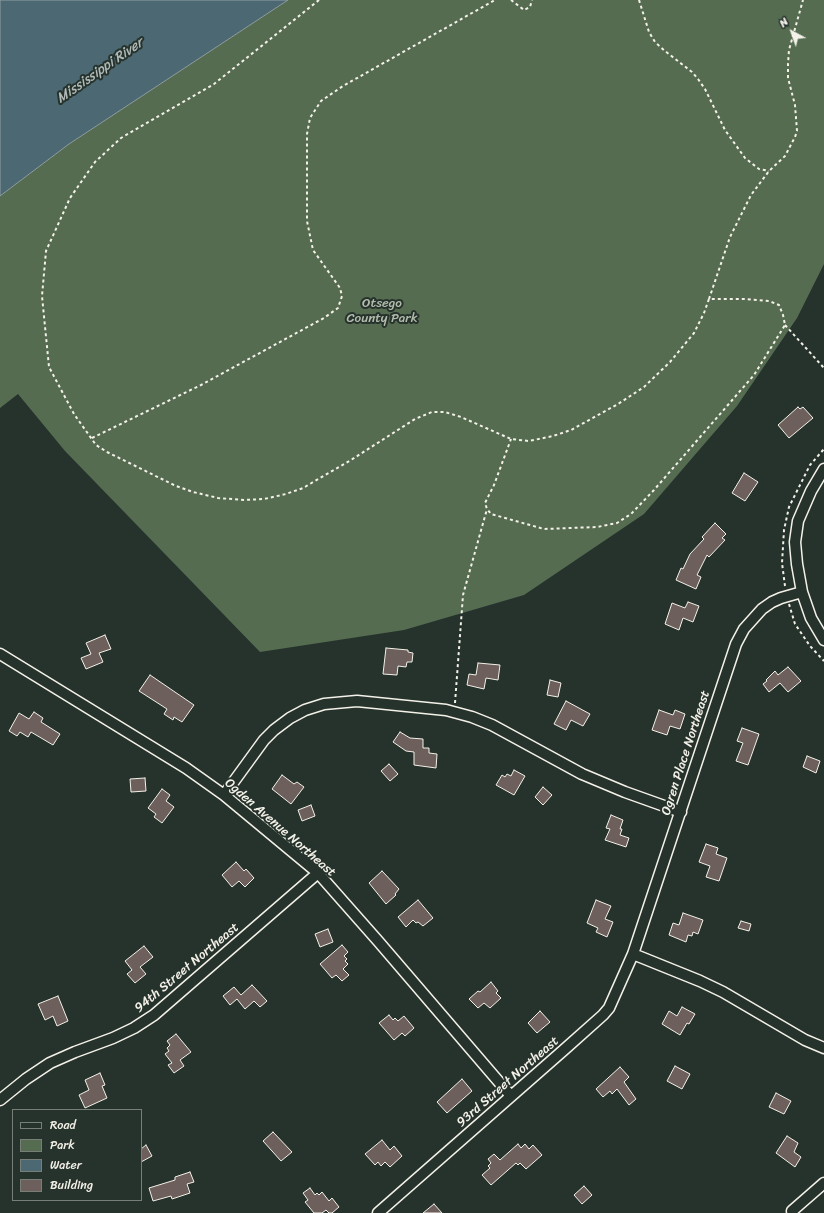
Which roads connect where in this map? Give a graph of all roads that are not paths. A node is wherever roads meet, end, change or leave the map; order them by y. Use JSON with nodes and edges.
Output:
{"nodes":[{"id":1,"x":824,"y":469,"type":"edge"},
{"id":2,"x":802,"y":592,"type":"junction"},
{"id":3,"x":824,"y":640,"type":"edge"},
{"id":4,"x":0,"y":654,"type":"edge"},
{"id":5,"x":224,"y":795,"type":"junction"},
{"id":6,"x":680,"y":812,"type":"junction"},
{"id":7,"x":318,"y":873,"type":"junction"},
{"id":8,"x":633,"y":954,"type":"junction"},
{"id":9,"x":824,"y":1048,"type":"edge"},
{"id":10,"x":511,"y":1096,"type":"junction"},
{"id":11,"x":0,"y":1100,"type":"edge"},
{"id":12,"x":824,"y":1182,"type":"edge"},
{"id":13,"x":792,"y":1211,"type":"dead end"},
{"id":14,"x":378,"y":1213,"type":"edge"}],
"edges":[{"from":1,"to":2,"type":"street"},
{"from":2,"to":3,"type":"street"},
{"from":2,"to":6,"type":"street","name":"Ogren Place Northeast"},
{"from":4,"to":5,"type":"street","name":"Ogden Avenue Northeast"},
{"from":5,"to":6,"type":"street"},
{"from":5,"to":7,"type":"street","name":"Ogden Avenue Northeast"},
{"from":6,"to":8,"type":"street","name":"Ogren Place Northeast"},
{"from":7,"to":10,"type":"street","name":"Ogden Avenue Northeast"},
{"from":7,"to":11,"type":"street","name":"94th Street Northeast"},
{"from":8,"to":9,"type":"street"},
{"from":8,"to":10,"type":"street","name":"93rd Street Northeast"},
{"from":10,"to":14,"type":"street","name":"93rd Street Northeast"},
{"from":12,"to":13,"type":"street"}]}
